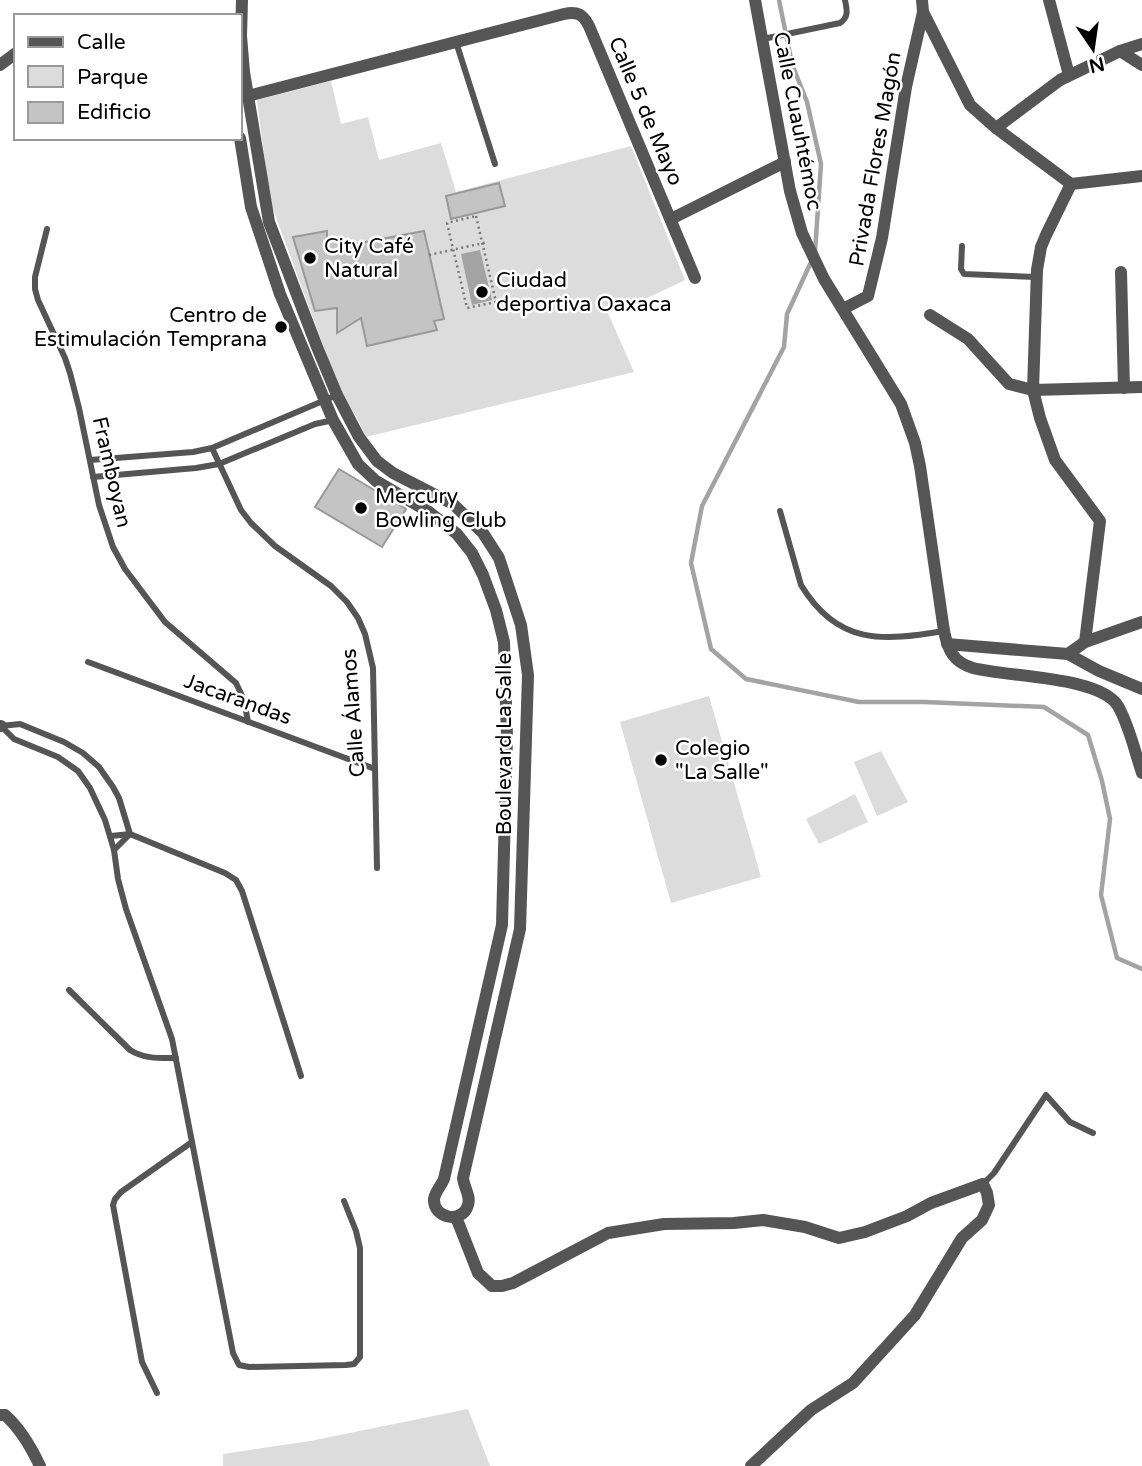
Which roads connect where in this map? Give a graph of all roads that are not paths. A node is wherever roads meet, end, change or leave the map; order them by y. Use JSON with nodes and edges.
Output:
{"nodes":[{"id":1,"x":243,"y":0,"type":"edge"},
{"id":2,"x":755,"y":0,"type":"edge"},
{"id":3,"x":845,"y":0,"type":"edge"},
{"id":4,"x":1049,"y":0,"type":"edge"},
{"id":5,"x":922,"y":6,"type":"edge"},
{"id":6,"x":242,"y":18,"type":"edge"},
{"id":7,"x":768,"y":38,"type":"junction"},
{"id":8,"x":456,"y":42,"type":"junction"},
{"id":9,"x":1142,"y":44,"type":"edge"},
{"id":10,"x":1120,"y":51,"type":"junction"},
{"id":11,"x":242,"y":56,"type":"edge"},
{"id":12,"x":1142,"y":65,"type":"edge"},
{"id":13,"x":1069,"y":75,"type":"junction"},
{"id":14,"x":244,"y":97,"type":"edge"},
{"id":15,"x":996,"y":128,"type":"junction"},
{"id":16,"x":240,"y":140,"type":"edge"},
{"id":17,"x":785,"y":162,"type":"junction"},
{"id":18,"x":495,"y":164,"type":"dead end"},
{"id":19,"x":1142,"y":176,"type":"edge"},
{"id":20,"x":1071,"y":184,"type":"junction"},
{"id":21,"x":671,"y":219,"type":"junction"},
{"id":22,"x":47,"y":229,"type":"dead end"},
{"id":23,"x":962,"y":246,"type":"dead end"},
{"id":24,"x":1121,"y":272,"type":"dead end"},
{"id":25,"x":1037,"y":277,"type":"junction"},
{"id":26,"x":695,"y":278,"type":"dead end"},
{"id":27,"x":843,"y":309,"type":"junction"},
{"id":28,"x":930,"y":315,"type":"dead end"},
{"id":29,"x":1124,"y":387,"type":"junction"},
{"id":30,"x":1142,"y":387,"type":"edge"},
{"id":31,"x":1033,"y":390,"type":"junction"},
{"id":32,"x":337,"y":395,"type":"junction"},
{"id":33,"x":324,"y":401,"type":"junction"},
{"id":34,"x":348,"y":417,"type":"junction"},
{"id":35,"x":333,"y":420,"type":"junction"},
{"id":36,"x":212,"y":448,"type":"junction"},
{"id":37,"x":90,"y":460,"type":"junction"},
{"id":38,"x":219,"y":464,"type":"junction"},
{"id":39,"x":93,"y":477,"type":"junction"},
{"id":40,"x":780,"y":511,"type":"dead end"},
{"id":41,"x":1142,"y":622,"type":"edge"},
{"id":42,"x":944,"y":631,"type":"junction"},
{"id":43,"x":1086,"y":642,"type":"junction"},
{"id":44,"x":947,"y":644,"type":"junction"},
{"id":45,"x":1068,"y":654,"type":"junction"},
{"id":46,"x":88,"y":662,"type":"dead end"},
{"id":47,"x":1142,"y":689,"type":"edge"},
{"id":48,"x":248,"y":722,"type":"junction"},
{"id":49,"x":0,"y":726,"type":"edge"},
{"id":50,"x":375,"y":769,"type":"junction"},
{"id":51,"x":1142,"y":773,"type":"edge"},
{"id":52,"x":130,"y":834,"type":"junction"},
{"id":53,"x":111,"y":836,"type":"junction"},
{"id":54,"x":114,"y":850,"type":"junction"},
{"id":55,"x":377,"y":868,"type":"dead end"},
{"id":56,"x":69,"y":990,"type":"dead end"},
{"id":57,"x":176,"y":1058,"type":"junction"},
{"id":58,"x":301,"y":1076,"type":"dead end"},
{"id":59,"x":1093,"y":1133,"type":"dead end"},
{"id":60,"x":192,"y":1142,"type":"junction"},
{"id":61,"x":984,"y":1184,"type":"junction"},
{"id":62,"x":344,"y":1201,"type":"dead end"},
{"id":63,"x":456,"y":1217,"type":"junction"},
{"id":64,"x":157,"y":1393,"type":"dead end"},
{"id":65,"x":0,"y":1415,"type":"edge"},
{"id":66,"x":40,"y":1466,"type":"edge"},
{"id":67,"x":751,"y":1466,"type":"edge"}],
"edges":[{"from":1,"to":6,"type":"street","name":"Boulevard La Salle"},
{"from":2,"to":7,"type":"street","name":"Calle Cuauhtémoc"},
{"from":3,"to":7,"type":"lane"},
{"from":4,"to":13,"type":"street"},
{"from":5,"to":15,"type":"street"},
{"from":5,"to":27,"type":"street","name":"Privada Flores Magón"},
{"from":7,"to":17,"type":"street","name":"Calle Cuauhtémoc"},
{"from":8,"to":14,"type":"street","name":"Calle 5 de Mayo"},
{"from":8,"to":18,"type":"lane"},
{"from":8,"to":21,"type":"street","name":"Calle 5 de Mayo"},
{"from":9,"to":10,"type":"street"},
{"from":10,"to":12,"type":"street"},
{"from":10,"to":13,"type":"street"},
{"from":11,"to":14,"type":"street","name":"Boulevard La Salle"},
{"from":13,"to":15,"type":"street"},
{"from":14,"to":32,"type":"street","name":"Boulevard La Salle"},
{"from":15,"to":20,"type":"street"},
{"from":16,"to":33,"type":"street","name":"Boulevard La Salle"},
{"from":17,"to":21,"type":"street"},
{"from":17,"to":27,"type":"street","name":"Calle Cuauhtémoc"},
{"from":19,"to":20,"type":"street"},
{"from":20,"to":25,"type":"street"},
{"from":21,"to":26,"type":"street","name":"Calle 5 de Mayo"},
{"from":22,"to":37,"type":"lane","name":"Framboyan"},
{"from":23,"to":25,"type":"lane"},
{"from":24,"to":29,"type":"street"},
{"from":25,"to":31,"type":"street"},
{"from":27,"to":42,"type":"street","name":"Calle Cuauhtémoc"},
{"from":28,"to":31,"type":"street"},
{"from":29,"to":30,"type":"street"},
{"from":29,"to":31,"type":"street"},
{"from":31,"to":43,"type":"street"},
{"from":32,"to":33,"type":"lane"},
{"from":32,"to":34,"type":"street","name":"Boulevard La Salle"},
{"from":33,"to":35,"type":"street","name":"Boulevard La Salle"},
{"from":33,"to":36,"type":"lane"},
{"from":34,"to":35,"type":"lane"},
{"from":34,"to":63,"type":"street","name":"Boulevard La Salle"},
{"from":35,"to":38,"type":"lane"},
{"from":35,"to":63,"type":"street","name":"Boulevard La Salle"},
{"from":36,"to":37,"type":"lane"},
{"from":36,"to":38,"type":"lane","name":"Calle Álamos"},
{"from":37,"to":39,"type":"lane","name":"Framboyan"},
{"from":38,"to":39,"type":"lane"},
{"from":38,"to":50,"type":"lane","name":"Calle Álamos"},
{"from":39,"to":48,"type":"lane","name":"Framboyan"},
{"from":40,"to":42,"type":"lane"},
{"from":41,"to":43,"type":"street"},
{"from":42,"to":44,"type":"street","name":"Calle Cuauhtémoc"},
{"from":43,"to":45,"type":"street"},
{"from":44,"to":45,"type":"street"},
{"from":44,"to":51,"type":"street"},
{"from":45,"to":47,"type":"street"},
{"from":46,"to":48,"type":"lane","name":"Jacarandas"},
{"from":48,"to":50,"type":"lane","name":"Jacarandas"},
{"from":49,"to":52,"type":"lane"},
{"from":49,"to":53,"type":"lane"},
{"from":50,"to":55,"type":"lane","name":"Calle Álamos"},
{"from":52,"to":53,"type":"lane"},
{"from":52,"to":54,"type":"lane"},
{"from":52,"to":58,"type":"lane"},
{"from":53,"to":54,"type":"lane"},
{"from":54,"to":57,"type":"lane"},
{"from":56,"to":57,"type":"lane"},
{"from":57,"to":60,"type":"lane"},
{"from":59,"to":61,"type":"lane"},
{"from":60,"to":62,"type":"lane"},
{"from":60,"to":64,"type":"lane"},
{"from":61,"to":63,"type":"street","name":"Boulevard La Salle"},
{"from":61,"to":67,"type":"street"},
{"from":65,"to":66,"type":"street"}]}
